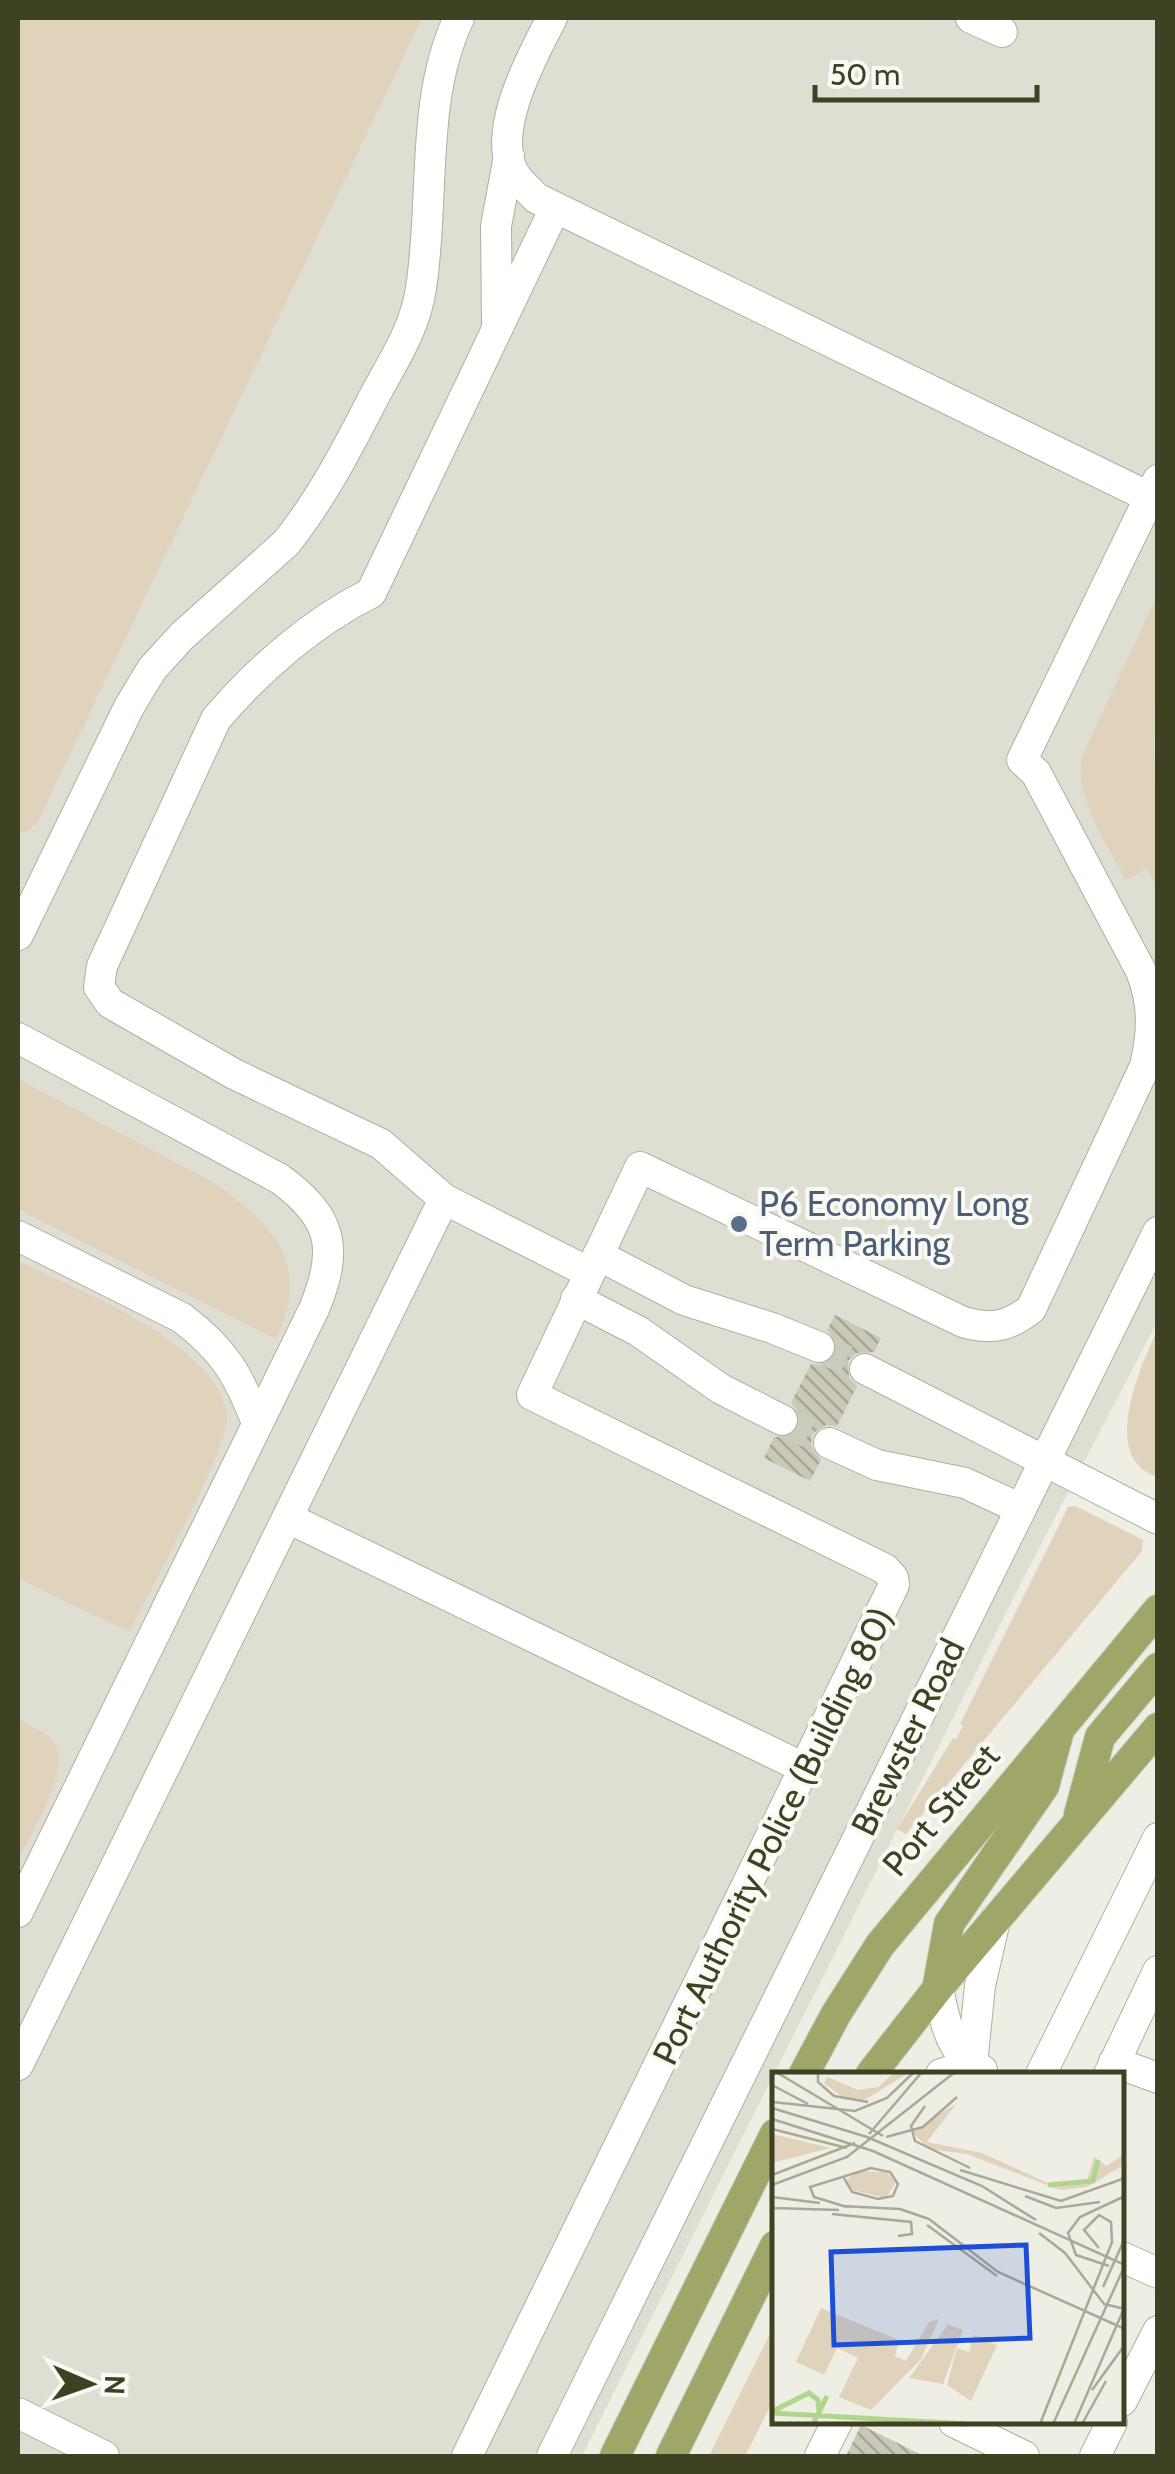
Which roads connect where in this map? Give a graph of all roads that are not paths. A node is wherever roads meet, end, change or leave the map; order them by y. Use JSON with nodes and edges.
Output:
{"nodes":[{"id":1,"x":459,"y":18,"type":"edge"},
{"id":2,"x":552,"y":18,"type":"edge"},
{"id":3,"x":971,"y":18,"type":"edge"},
{"id":4,"x":1002,"y":32,"type":"dead end"},
{"id":5,"x":510,"y":153,"type":"junction"},
{"id":6,"x":555,"y":208,"type":"junction"},
{"id":7,"x":498,"y":329,"type":"junction"},
{"id":8,"x":1153,"y":488,"type":"edge"},
{"id":9,"x":18,"y":936,"type":"edge"},
{"id":10,"x":18,"y":1038,"type":"edge"},
{"id":11,"x":444,"y":1199,"type":"junction"},
{"id":12,"x":1158,"y":1232,"type":"edge"},
{"id":13,"x":18,"y":1236,"type":"edge"},
{"id":14,"x":587,"y":1275,"type":"junction"},
{"id":15,"x":819,"y":1347,"type":"tunnel mouth"},
{"id":16,"x":866,"y":1369,"type":"tunnel mouth"},
{"id":17,"x":782,"y":1420,"type":"tunnel mouth"},
{"id":18,"x":257,"y":1423,"type":"junction"},
{"id":19,"x":828,"y":1444,"type":"tunnel mouth"},
{"id":20,"x":1045,"y":1460,"type":"junction"},
{"id":21,"x":1021,"y":1509,"type":"junction"},
{"id":22,"x":288,"y":1518,"type":"junction"},
{"id":23,"x":1158,"y":1519,"type":"edge"},
{"id":24,"x":1158,"y":1610,"type":"edge"},
{"id":25,"x":1158,"y":1668,"type":"edge"},
{"id":26,"x":1060,"y":1726,"type":"junction"},
{"id":27,"x":1158,"y":1728,"type":"edge"},
{"id":28,"x":806,"y":1769,"type":"junction"},
{"id":29,"x":1077,"y":1823,"type":"junction"},
{"id":30,"x":1158,"y":1838,"type":"edge"},
{"id":31,"x":18,"y":1912,"type":"edge"},
{"id":32,"x":996,"y":1920,"type":"junction"},
{"id":33,"x":1158,"y":1971,"type":"edge"},
{"id":34,"x":938,"y":1988,"type":"junction"},
{"id":35,"x":18,"y":2065,"type":"edge"},
{"id":36,"x":1112,"y":2068,"type":"edge"},
{"id":37,"x":981,"y":2069,"type":"edge"},
{"id":38,"x":805,"y":2072,"type":"edge"},
{"id":39,"x":873,"y":2072,"type":"edge"},
{"id":40,"x":1041,"y":2072,"type":"edge"},
{"id":41,"x":1158,"y":2078,"type":"edge"},
{"id":42,"x":772,"y":2140,"type":"edge"},
{"id":43,"x":772,"y":2252,"type":"edge"},
{"id":44,"x":1125,"y":2258,"type":"edge"},
{"id":45,"x":1158,"y":2273,"type":"edge"},
{"id":46,"x":1158,"y":2331,"type":"edge"},
{"id":47,"x":1125,"y":2395,"type":"edge"},
{"id":48,"x":18,"y":2413,"type":"edge"},
{"id":49,"x":836,"y":2424,"type":"edge"},
{"id":50,"x":958,"y":2424,"type":"edge"},
{"id":51,"x":1111,"y":2424,"type":"edge"},
{"id":52,"x":104,"y":2456,"type":"edge"},
{"id":53,"x":467,"y":2456,"type":"edge"},
{"id":54,"x":552,"y":2456,"type":"edge"},
{"id":55,"x":616,"y":2456,"type":"edge"},
{"id":56,"x":672,"y":2456,"type":"edge"},
{"id":57,"x":820,"y":2456,"type":"edge"},
{"id":58,"x":1024,"y":2456,"type":"edge"},
{"id":59,"x":1095,"y":2456,"type":"edge"}],
"edges":[{"from":1,"to":9,"type":"street"},
{"from":2,"to":5,"type":"street"},
{"from":3,"to":4,"type":"street"},
{"from":5,"to":6,"type":"street"},
{"from":5,"to":7,"type":"street"},
{"from":6,"to":7,"type":"street"},
{"from":6,"to":8,"type":"street"},
{"from":7,"to":11,"type":"street"},
{"from":8,"to":14,"type":"street"},
{"from":10,"to":18,"type":"street"},
{"from":11,"to":14,"type":"street"},
{"from":11,"to":22,"type":"street"},
{"from":12,"to":20,"type":"street","name":"Brewster Road"},
{"from":13,"to":18,"type":"street"},
{"from":14,"to":15,"type":"street"},
{"from":14,"to":17,"type":"street"},
{"from":14,"to":28,"type":"street","name":"Port Authority Police (Building 80)"},
{"from":16,"to":20,"type":"street"},
{"from":18,"to":31,"type":"street"},
{"from":19,"to":21,"type":"street"},
{"from":20,"to":21,"type":"street","name":"Brewster Road"},
{"from":20,"to":23,"type":"street"},
{"from":21,"to":54,"type":"street","name":"Brewster Road"},
{"from":22,"to":28,"type":"street"},
{"from":22,"to":35,"type":"street"},
{"from":24,"to":26,"type":"main road","name":"Port Street"},
{"from":25,"to":29,"type":"main road"},
{"from":26,"to":34,"type":"main road"},
{"from":26,"to":38,"type":"main road","name":"Port Street"},
{"from":27,"to":29,"type":"main road"},
{"from":28,"to":53,"type":"street","name":"Port Authority Police (Building 80)"},
{"from":29,"to":32,"type":"main road"},
{"from":30,"to":40,"type":"street"},
{"from":32,"to":34,"type":"main road"},
{"from":32,"to":37,"type":"street"},
{"from":33,"to":36,"type":"street"},
{"from":34,"to":37,"type":"street"},
{"from":34,"to":39,"type":"main road"},
{"from":36,"to":41,"type":"street"},
{"from":42,"to":55,"type":"main road"},
{"from":43,"to":56,"type":"main road"},
{"from":44,"to":45,"type":"street"},
{"from":46,"to":47,"type":"street"},
{"from":48,"to":52,"type":"street"},
{"from":49,"to":57,"type":"street"},
{"from":50,"to":58,"type":"street"},
{"from":51,"to":59,"type":"street"}]}
